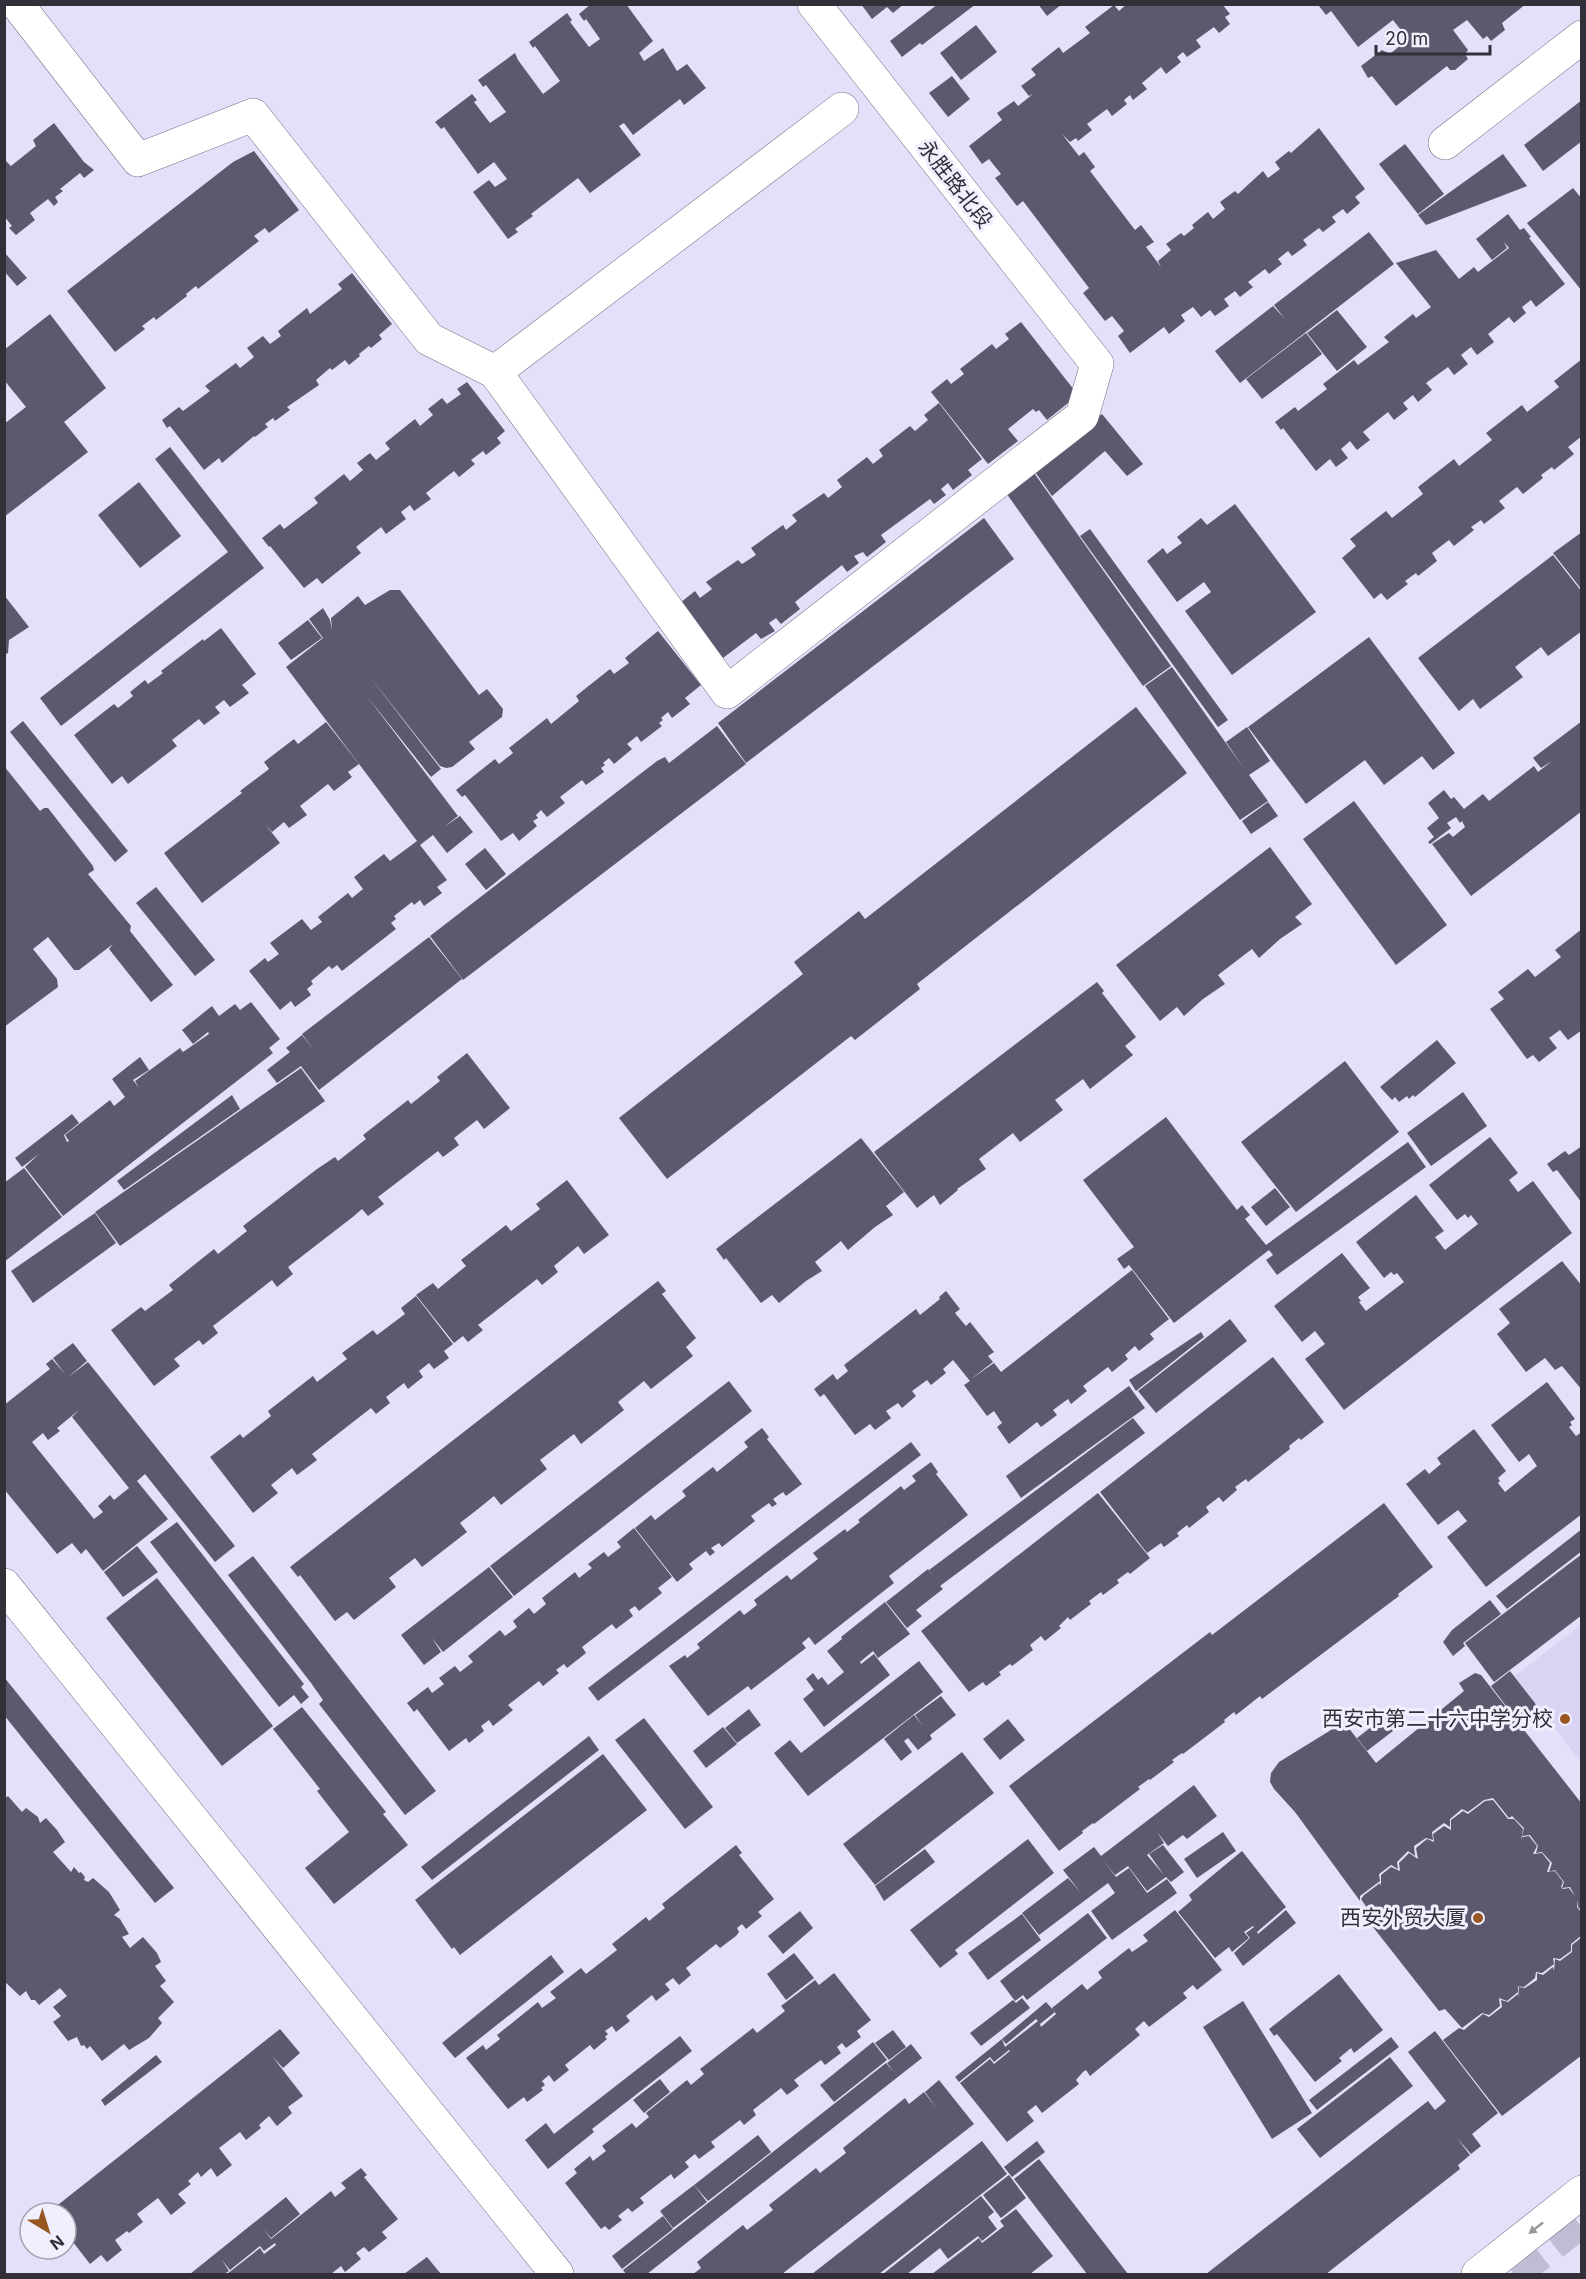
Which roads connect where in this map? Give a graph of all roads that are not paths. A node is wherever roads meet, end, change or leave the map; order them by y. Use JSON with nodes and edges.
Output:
{"nodes":[{"id":1,"x":17,"y":4,"type":"edge"},
{"id":2,"x":813,"y":4,"type":"edge"},
{"id":3,"x":1581,"y":37,"type":"edge"},
{"id":4,"x":842,"y":109,"type":"dead end"},
{"id":5,"x":1445,"y":143,"type":"dead end"},
{"id":6,"x":495,"y":372,"type":"junction"},
{"id":7,"x":4,"y":1585,"type":"edge"},
{"id":8,"x":1581,"y":2192,"type":"edge"},
{"id":9,"x":557,"y":2274,"type":"edge"},
{"id":10,"x":1478,"y":2274,"type":"edge"}],
"edges":[{"from":1,"to":6,"type":"street"},
{"from":2,"to":6,"type":"street","name":"永胜路北段"},
{"from":3,"to":5,"type":"street"},
{"from":4,"to":6,"type":"street"},
{"from":7,"to":9,"type":"street"},
{"from":8,"to":10,"type":"street","one_way":true}]}
